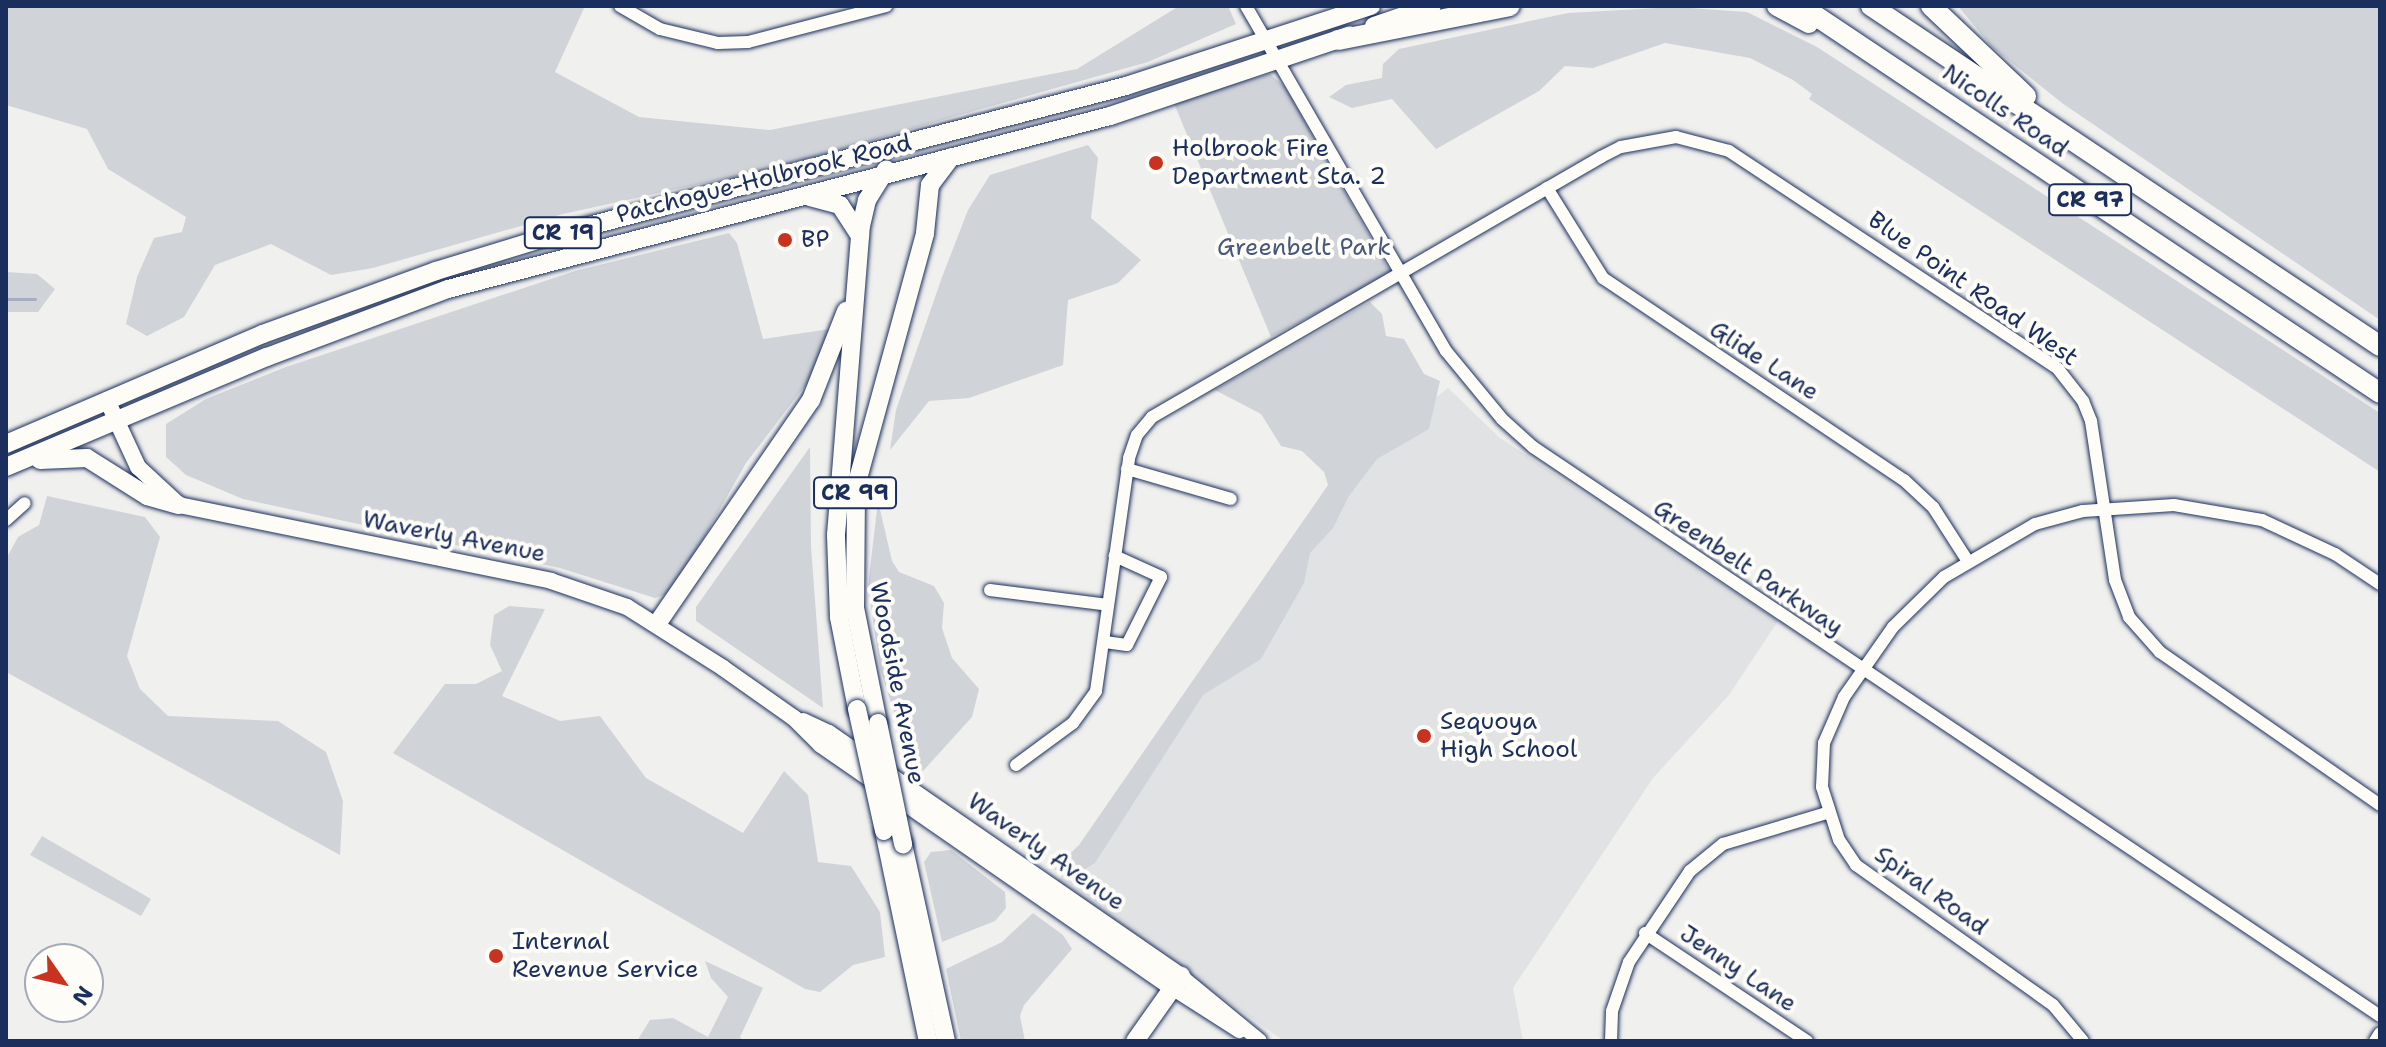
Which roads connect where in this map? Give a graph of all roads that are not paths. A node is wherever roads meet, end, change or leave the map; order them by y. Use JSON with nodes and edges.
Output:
{"nodes":[{"id":1,"x":620,"y":6,"type":"edge"},
{"id":2,"x":886,"y":6,"type":"edge"},
{"id":3,"x":1246,"y":6,"type":"edge"},
{"id":4,"x":1371,"y":6,"type":"edge"},
{"id":5,"x":1432,"y":6,"type":"edge"},
{"id":6,"x":1510,"y":6,"type":"edge"},
{"id":7,"x":1777,"y":6,"type":"edge"},
{"id":8,"x":1801,"y":6,"type":"edge"},
{"id":9,"x":1871,"y":6,"type":"edge"},
{"id":10,"x":1931,"y":6,"type":"edge"},
{"id":11,"x":1338,"y":40,"type":"junction"},
{"id":12,"x":1266,"y":42,"type":"junction"},
{"id":13,"x":1277,"y":61,"type":"junction"},
{"id":14,"x":1911,"y":80,"type":"junction"},
{"id":15,"x":925,"y":138,"type":"junction"},
{"id":16,"x":954,"y":155,"type":"junction"},
{"id":17,"x":882,"y":174,"type":"junction"},
{"id":18,"x":2122,"y":174,"type":"junction"},
{"id":19,"x":1547,"y":188,"type":"junction"},
{"id":20,"x":799,"y":195,"type":"junction"},
{"id":21,"x":860,"y":236,"type":"junction"},
{"id":22,"x":858,"y":266,"type":"junction"},
{"id":23,"x":1401,"y":274,"type":"junction"},
{"id":24,"x":2380,"y":346,"type":"edge"},
{"id":25,"x":2380,"y":393,"type":"edge"},
{"id":26,"x":107,"y":400,"type":"junction"},
{"id":27,"x":116,"y":419,"type":"junction"},
{"id":28,"x":6,"y":444,"type":"edge"},
{"id":29,"x":6,"y":468,"type":"edge"},
{"id":30,"x":1127,"y":469,"type":"junction"},
{"id":31,"x":1231,"y":499,"type":"dead end"},
{"id":32,"x":25,"y":503,"type":"dead end"},
{"id":33,"x":179,"y":505,"type":"junction"},
{"id":34,"x":2103,"y":507,"type":"junction"},
{"id":35,"x":6,"y":520,"type":"edge"},
{"id":36,"x":1115,"y":556,"type":"junction"},
{"id":37,"x":1967,"y":560,"type":"junction"},
{"id":38,"x":2380,"y":584,"type":"edge"},
{"id":39,"x":990,"y":590,"type":"dead end"},
{"id":40,"x":1108,"y":605,"type":"junction"},
{"id":41,"x":657,"y":624,"type":"junction"},
{"id":42,"x":1105,"y":642,"type":"junction"},
{"id":43,"x":1862,"y":670,"type":"junction"},
{"id":44,"x":1016,"y":765,"type":"dead end"},
{"id":45,"x":2380,"y":805,"type":"edge"},
{"id":46,"x":1827,"y":813,"type":"junction"},
{"id":47,"x":1645,"y":933,"type":"junction"},
{"id":48,"x":917,"y":949,"type":"junction"},
{"id":49,"x":922,"y":975,"type":"junction"},
{"id":50,"x":1177,"y":982,"type":"junction"},
{"id":51,"x":2380,"y":1016,"type":"edge"},
{"id":52,"x":2380,"y":1033,"type":"edge"},
{"id":53,"x":928,"y":1041,"type":"edge"},
{"id":54,"x":946,"y":1041,"type":"edge"},
{"id":55,"x":1135,"y":1041,"type":"edge"},
{"id":56,"x":1259,"y":1041,"type":"edge"},
{"id":57,"x":1611,"y":1041,"type":"edge"},
{"id":58,"x":1807,"y":1041,"type":"edge"},
{"id":59,"x":2083,"y":1041,"type":"edge"},
{"id":60,"x":2375,"y":1041,"type":"edge"}],
"edges":[{"from":1,"to":2,"type":"street"},
{"from":3,"to":12,"type":"street","name":"Greenbelt Parkway"},
{"from":4,"to":12,"type":"main road","name":"Patchogue-Holbrook Road","number":"CR 19"},
{"from":5,"to":11,"type":"main road","name":"Patchogue-Holbrook Road","number":"CR 19"},
{"from":6,"to":11,"type":"highway"},
{"from":7,"to":14,"type":"highway"},
{"from":8,"to":14,"type":"highway","name":"Nicolls Road","number":"CR 97"},
{"from":9,"to":18,"type":"highway","name":"Nicolls Road","number":"CR 97"},
{"from":10,"to":18,"type":"highway"},
{"from":11,"to":13,"type":"main road","name":"Patchogue-Holbrook Road","number":"CR 19"},
{"from":12,"to":13,"type":"street","name":"Greenbelt Parkway"},
{"from":12,"to":15,"type":"main road","name":"Patchogue-Holbrook Road","number":"CR 19"},
{"from":13,"to":16,"type":"main road","name":"Patchogue-Holbrook Road","number":"CR 19"},
{"from":13,"to":23,"type":"street","name":"Greenbelt Parkway"},
{"from":14,"to":25,"type":"highway","name":"Nicolls Road","number":"CR 97"},
{"from":15,"to":17,"type":"main road","number":"CR 99"},
{"from":15,"to":26,"type":"main road","name":"Patchogue-Holbrook Road","number":"CR 19"},
{"from":16,"to":17,"type":"main road","name":"Patchogue-Holbrook Road","number":"CR 19"},
{"from":16,"to":48,"type":"main road","name":"Woodside Avenue","number":"CR 99","bridge":true},
{"from":17,"to":20,"type":"main road","name":"Patchogue-Holbrook Road","number":"CR 19"},
{"from":17,"to":21,"type":"main road","name":"Woodside Avenue","number":"CR 99"},
{"from":18,"to":24,"type":"highway","name":"Nicolls Road","number":"CR 97"},
{"from":19,"to":23,"type":"street","name":"Blue Point Road West"},
{"from":19,"to":34,"type":"street","name":"Blue Point Road West"},
{"from":19,"to":37,"type":"street","name":"Glide Lane"},
{"from":20,"to":21,"type":"main road"},
{"from":20,"to":27,"type":"main road","name":"Patchogue-Holbrook Road","number":"CR 19"},
{"from":21,"to":22,"type":"main road","name":"Woodside Avenue","number":"CR 99"},
{"from":22,"to":41,"type":"main road"},
{"from":22,"to":48,"type":"main road","name":"Woodside Avenue","number":"CR 99","bridge":true},
{"from":23,"to":30,"type":"street","name":"Blue Point Road West"},
{"from":23,"to":43,"type":"street","name":"Greenbelt Parkway"},
{"from":26,"to":27,"type":"main road","name":"Waverly Avenue"},
{"from":26,"to":28,"type":"main road","number":"CR 19"},
{"from":27,"to":29,"type":"main road","number":"CR 19"},
{"from":27,"to":33,"type":"main road","name":"Waverly Avenue"},
{"from":29,"to":33,"type":"main road"},
{"from":30,"to":31,"type":"street"},
{"from":30,"to":36,"type":"street","name":"Blue Point Road West"},
{"from":32,"to":35,"type":"street"},
{"from":33,"to":41,"type":"main road","name":"Waverly Avenue"},
{"from":34,"to":37,"type":"street","name":"Spiral Road"},
{"from":34,"to":38,"type":"street","name":"Spiral Road"},
{"from":34,"to":45,"type":"street","name":"Blue Point Road West"},
{"from":36,"to":40,"type":"street","name":"Blue Point Road West"},
{"from":36,"to":42,"type":"street"},
{"from":37,"to":43,"type":"street","name":"Spiral Road"},
{"from":39,"to":40,"type":"street"},
{"from":40,"to":42,"type":"street","name":"Blue Point Road West"},
{"from":41,"to":50,"type":"main road","name":"Waverly Avenue"},
{"from":42,"to":44,"type":"street","name":"Blue Point Road West"},
{"from":43,"to":46,"type":"street","name":"Spiral Road"},
{"from":43,"to":51,"type":"street","name":"Greenbelt Parkway"},
{"from":46,"to":47,"type":"street"},
{"from":46,"to":59,"type":"street","name":"Spiral Road"},
{"from":47,"to":57,"type":"street"},
{"from":47,"to":58,"type":"street","name":"Jenny Lane"},
{"from":48,"to":49,"type":"main road","name":"Woodside Avenue","number":"CR 99"},
{"from":49,"to":53,"type":"main road","name":"Woodside Avenue","number":"CR 99"},
{"from":49,"to":54,"type":"main road","name":"Woodside Avenue","number":"CR 99"},
{"from":50,"to":55,"type":"main road"},
{"from":50,"to":56,"type":"street","name":"Waverly Avenue"},
{"from":52,"to":60,"type":"street"}]}
